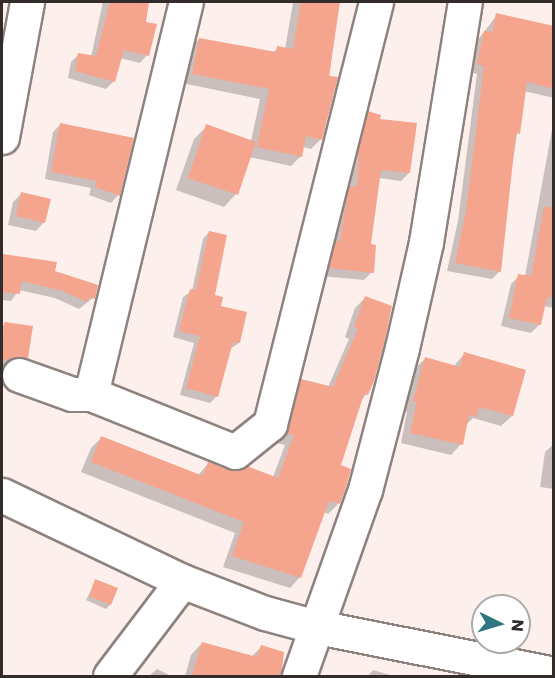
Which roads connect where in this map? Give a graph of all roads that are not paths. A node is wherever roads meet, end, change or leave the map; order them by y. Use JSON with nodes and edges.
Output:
{"nodes":[{"id":1,"x":27,"y":2,"type":"edge"},
{"id":2,"x":186,"y":2,"type":"edge"},
{"id":3,"x":376,"y":2,"type":"edge"},
{"id":4,"x":465,"y":2,"type":"edge"},
{"id":5,"x":2,"y":137,"type":"edge"},
{"id":6,"x":19,"y":375,"type":"dead end"},
{"id":7,"x":91,"y":394,"type":"junction"},
{"id":8,"x":2,"y":495,"type":"edge"},
{"id":9,"x":182,"y":581,"type":"junction"},
{"id":10,"x":317,"y":627,"type":"junction"},
{"id":11,"x":499,"y":670,"type":"edge"},
{"id":12,"x":554,"y":675,"type":"edge"},
{"id":13,"x":110,"y":676,"type":"edge"},
{"id":14,"x":299,"y":676,"type":"edge"}],
"edges":[{"from":1,"to":5,"type":"street"},
{"from":2,"to":7,"type":"street"},
{"from":3,"to":7,"type":"street"},
{"from":4,"to":10,"type":"street"},
{"from":6,"to":7,"type":"street"},
{"from":8,"to":9,"type":"street"},
{"from":9,"to":10,"type":"street"},
{"from":9,"to":13,"type":"street"},
{"from":10,"to":11,"type":"street"},
{"from":10,"to":14,"type":"street"},
{"from":11,"to":12,"type":"street"}]}
